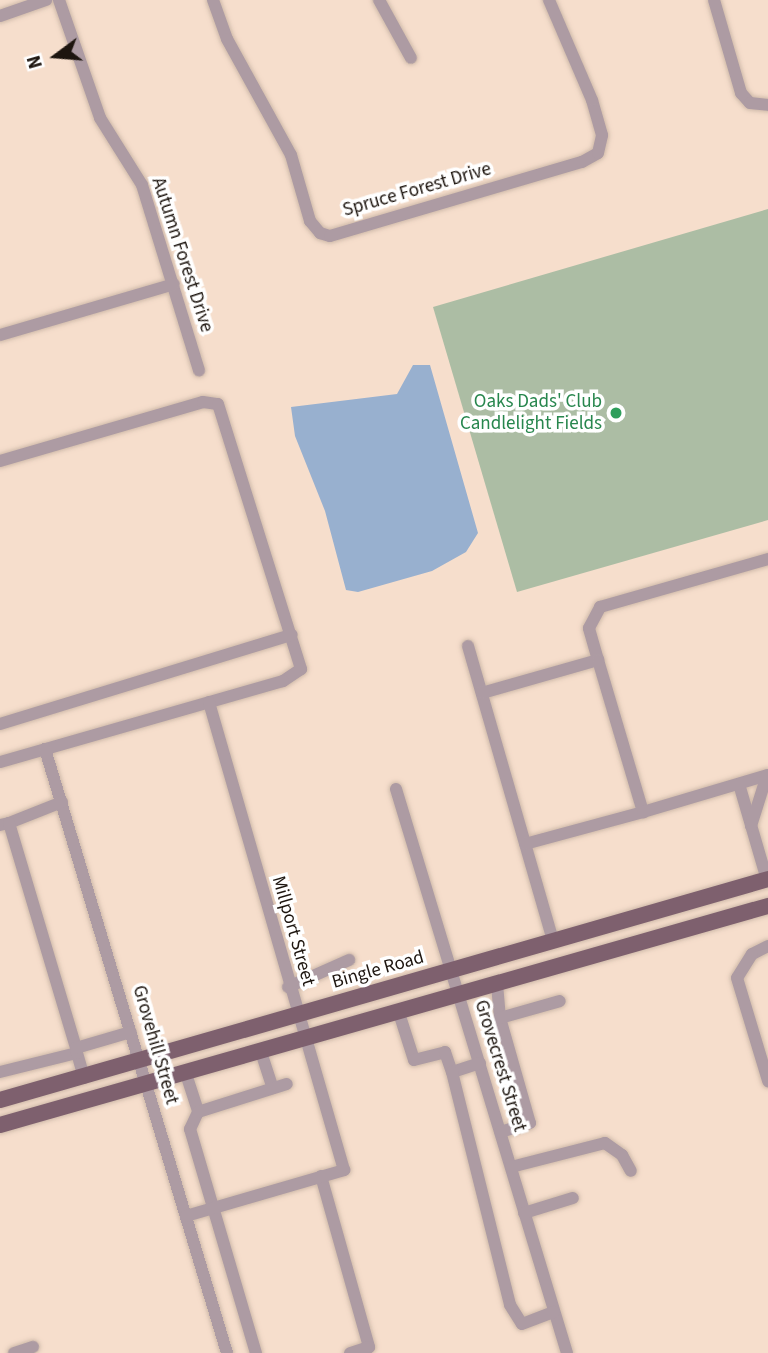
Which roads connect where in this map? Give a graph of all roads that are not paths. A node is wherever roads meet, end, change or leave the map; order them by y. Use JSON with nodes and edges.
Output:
{"nodes":[{"id":1,"x":46,"y":0,"type":"edge"},
{"id":2,"x":60,"y":0,"type":"edge"},
{"id":3,"x":213,"y":0,"type":"edge"},
{"id":4,"x":379,"y":0,"type":"edge"},
{"id":5,"x":549,"y":0,"type":"edge"},
{"id":6,"x":714,"y":0,"type":"edge"},
{"id":7,"x":0,"y":16,"type":"edge"},
{"id":8,"x":411,"y":58,"type":"dead end"},
{"id":9,"x":768,"y":105,"type":"edge"},
{"id":10,"x":174,"y":284,"type":"junction"},
{"id":11,"x":0,"y":335,"type":"edge"},
{"id":12,"x":199,"y":370,"type":"dead end"},
{"id":13,"x":0,"y":461,"type":"edge"},
{"id":14,"x":768,"y":559,"type":"edge"},
{"id":15,"x":292,"y":635,"type":"junction"},
{"id":16,"x":468,"y":646,"type":"dead end"},
{"id":17,"x":598,"y":660,"type":"junction"},
{"id":18,"x":482,"y":693,"type":"junction"},
{"id":19,"x":209,"y":702,"type":"junction"},
{"id":20,"x":0,"y":724,"type":"edge"},
{"id":21,"x":46,"y":749,"type":"junction"},
{"id":22,"x":0,"y":762,"type":"edge"},
{"id":23,"x":767,"y":775,"type":"edge"},
{"id":24,"x":739,"y":783,"type":"junction"},
{"id":25,"x":396,"y":789,"type":"dead end"},
{"id":26,"x":62,"y":802,"type":"junction"},
{"id":27,"x":643,"y":811,"type":"junction"},
{"id":28,"x":4,"y":824,"type":"edge"},
{"id":29,"x":751,"y":826,"type":"junction"},
{"id":30,"x":525,"y":844,"type":"junction"},
{"id":31,"x":768,"y":881,"type":"edge"},
{"id":32,"x":768,"y":906,"type":"edge"},
{"id":33,"x":553,"y":941,"type":"junction"},
{"id":34,"x":768,"y":946,"type":"edge"},
{"id":35,"x":349,"y":960,"type":"dead end"},
{"id":36,"x":452,"y":970,"type":"junction"},
{"id":37,"x":497,"y":984,"type":"junction"},
{"id":38,"x":288,"y":987,"type":"junction"},
{"id":39,"x":459,"y":995,"type":"junction"},
{"id":40,"x":560,"y":1001,"type":"dead end"},
{"id":41,"x":399,"y":1013,"type":"junction"},
{"id":42,"x":296,"y":1016,"type":"junction"},
{"id":43,"x":500,"y":1018,"type":"junction"},
{"id":44,"x":131,"y":1031,"type":"junction"},
{"id":45,"x":304,"y":1040,"type":"junction"},
{"id":46,"x":77,"y":1050,"type":"junction"},
{"id":47,"x":261,"y":1052,"type":"junction"},
{"id":48,"x":140,"y":1062,"type":"junction"},
{"id":49,"x":480,"y":1063,"type":"junction"},
{"id":50,"x":0,"y":1072,"type":"edge"},
{"id":51,"x":452,"y":1072,"type":"junction"},
{"id":52,"x":186,"y":1074,"type":"junction"},
{"id":53,"x":84,"y":1078,"type":"junction"},
{"id":54,"x":768,"y":1081,"type":"edge"},
{"id":55,"x":287,"y":1084,"type":"dead end"},
{"id":56,"x":147,"y":1086,"type":"junction"},
{"id":57,"x":272,"y":1088,"type":"junction"},
{"id":58,"x":0,"y":1100,"type":"edge"},
{"id":59,"x":198,"y":1112,"type":"junction"},
{"id":60,"x":0,"y":1125,"type":"edge"},
{"id":61,"x":500,"y":1132,"type":"junction"},
{"id":62,"x":510,"y":1167,"type":"junction"},
{"id":63,"x":631,"y":1171,"type":"dead end"},
{"id":64,"x":321,"y":1176,"type":"junction"},
{"id":65,"x":573,"y":1198,"type":"dead end"},
{"id":66,"x":213,"y":1207,"type":"junction"},
{"id":67,"x":524,"y":1213,"type":"junction"},
{"id":68,"x":186,"y":1216,"type":"junction"},
{"id":69,"x":554,"y":1312,"type":"junction"},
{"id":70,"x":33,"y":1346,"type":"dead end"},
{"id":71,"x":14,"y":1353,"type":"edge"},
{"id":72,"x":228,"y":1353,"type":"edge"},
{"id":73,"x":256,"y":1353,"type":"edge"},
{"id":74,"x":350,"y":1353,"type":"edge"},
{"id":75,"x":567,"y":1353,"type":"edge"}],
"edges":[{"from":1,"to":7,"type":"street"},
{"from":2,"to":10,"type":"street","name":"Autumn Forest Drive"},
{"from":3,"to":5,"type":"street","name":"Spruce Forest Drive"},
{"from":4,"to":8,"type":"street"},
{"from":6,"to":9,"type":"street"},
{"from":10,"to":11,"type":"street"},
{"from":10,"to":12,"type":"street","name":"Autumn Forest Drive"},
{"from":13,"to":15,"type":"street"},
{"from":14,"to":17,"type":"street"},
{"from":15,"to":19,"type":"street"},
{"from":15,"to":20,"type":"street"},
{"from":16,"to":18,"type":"street"},
{"from":17,"to":18,"type":"street"},
{"from":17,"to":27,"type":"street"},
{"from":18,"to":30,"type":"street"},
{"from":19,"to":21,"type":"street"},
{"from":19,"to":38,"type":"street","name":"Millport Street"},
{"from":21,"to":22,"type":"street"},
{"from":21,"to":26,"type":"street","name":"Grovehill Street"},
{"from":23,"to":24,"type":"street"},
{"from":23,"to":29,"type":"street"},
{"from":24,"to":27,"type":"street"},
{"from":24,"to":29,"type":"street"},
{"from":25,"to":36,"type":"street","name":"Grovecrest Street"},
{"from":26,"to":28,"type":"street"},
{"from":26,"to":44,"type":"street","name":"Grovehill Street"},
{"from":27,"to":30,"type":"street"},
{"from":28,"to":46,"type":"street"},
{"from":29,"to":31,"type":"street"},
{"from":30,"to":33,"type":"street"},
{"from":31,"to":33,"type":"main road","name":"Bingle Road"},
{"from":32,"to":37,"type":"main road"},
{"from":33,"to":36,"type":"main road","name":"Bingle Road"},
{"from":34,"to":54,"type":"street"},
{"from":35,"to":38,"type":"street"},
{"from":36,"to":39,"type":"street","name":"Grovecrest Street"},
{"from":36,"to":42,"type":"main road","name":"Bingle Road"},
{"from":37,"to":39,"type":"main road"},
{"from":37,"to":43,"type":"street"},
{"from":38,"to":42,"type":"street","name":"Millport Street"},
{"from":39,"to":41,"type":"main road"},
{"from":39,"to":49,"type":"street","name":"Grovecrest Street"},
{"from":40,"to":43,"type":"street"},
{"from":41,"to":45,"type":"main road"},
{"from":41,"to":51,"type":"street"},
{"from":42,"to":45,"type":"street","name":"Millport Street"},
{"from":42,"to":48,"type":"main road","name":"Bingle Road"},
{"from":43,"to":61,"type":"street"},
{"from":44,"to":46,"type":"street"},
{"from":44,"to":48,"type":"street","name":"Grovehill Street"},
{"from":45,"to":47,"type":"main road"},
{"from":45,"to":64,"type":"street","name":"Millport Street"},
{"from":46,"to":50,"type":"street"},
{"from":46,"to":53,"type":"street"},
{"from":47,"to":52,"type":"main road"},
{"from":47,"to":57,"type":"street"},
{"from":48,"to":53,"type":"main road","name":"Bingle Road"},
{"from":48,"to":56,"type":"street","name":"Grovehill Street"},
{"from":49,"to":51,"type":"street"},
{"from":49,"to":61,"type":"street","name":"Grovecrest Street"},
{"from":51,"to":69,"type":"street"},
{"from":52,"to":56,"type":"main road"},
{"from":52,"to":59,"type":"street"},
{"from":53,"to":58,"type":"main road","name":"Bingle Road"},
{"from":55,"to":57,"type":"street"},
{"from":56,"to":60,"type":"main road"},
{"from":56,"to":68,"type":"street","name":"Grovehill Street"},
{"from":57,"to":59,"type":"street"},
{"from":59,"to":66,"type":"street"},
{"from":61,"to":62,"type":"street","name":"Grovecrest Street"},
{"from":62,"to":63,"type":"street"},
{"from":62,"to":67,"type":"street","name":"Grovecrest Street"},
{"from":64,"to":66,"type":"street"},
{"from":64,"to":74,"type":"street"},
{"from":65,"to":67,"type":"street"},
{"from":66,"to":68,"type":"street"},
{"from":66,"to":73,"type":"street"},
{"from":67,"to":69,"type":"street","name":"Grovecrest Street"},
{"from":68,"to":72,"type":"street","name":"Grovehill Street"},
{"from":69,"to":75,"type":"street","name":"Grovecrest Street"},
{"from":70,"to":71,"type":"street"}]}
